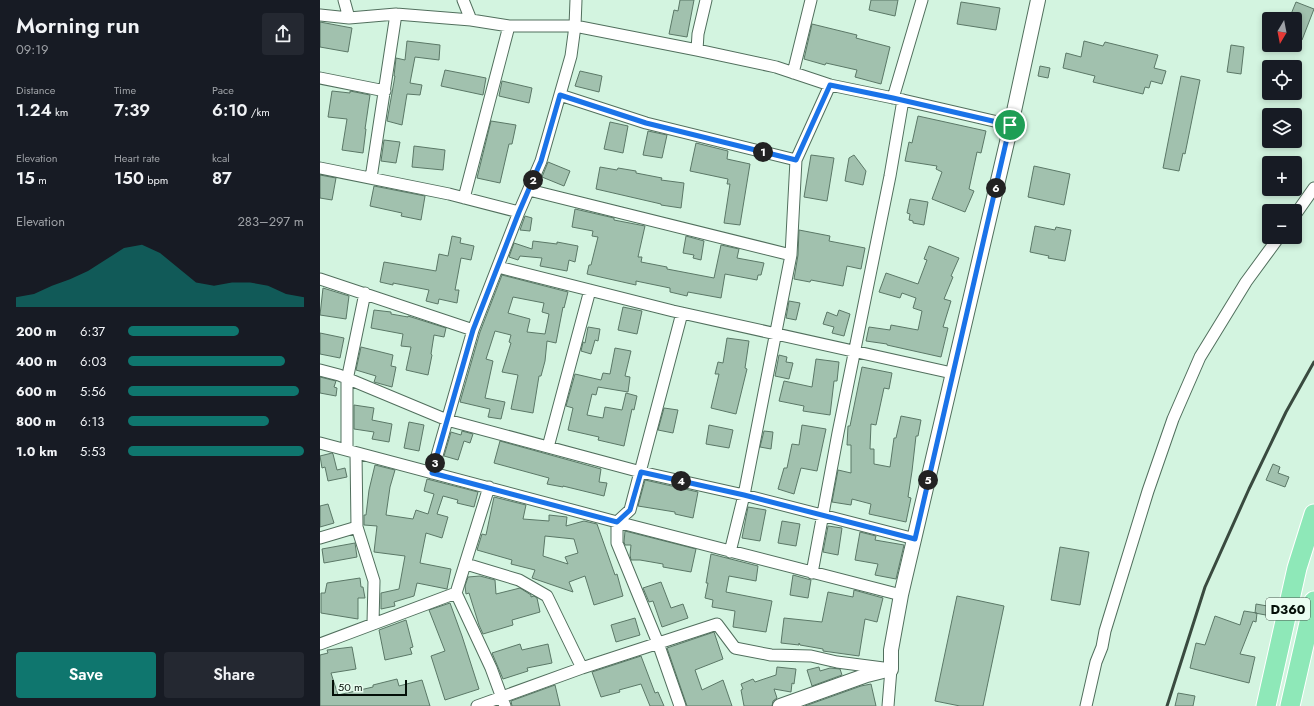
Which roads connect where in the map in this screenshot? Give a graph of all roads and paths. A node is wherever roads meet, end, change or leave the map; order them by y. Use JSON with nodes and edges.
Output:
{"nodes":[{"id":1,"x":344,"y":0,"type":"edge"},
{"id":2,"x":463,"y":0,"type":"edge"},
{"id":3,"x":576,"y":0,"type":"edge"},
{"id":4,"x":706,"y":0,"type":"edge"},
{"id":5,"x":811,"y":0,"type":"edge"},
{"id":6,"x":922,"y":0,"type":"edge"},
{"id":7,"x":1038,"y":0,"type":"edge"},
{"id":8,"x":396,"y":14,"type":"junction"},
{"id":9,"x":320,"y":15,"type":"edge"},
{"id":10,"x":349,"y":18,"type":"junction"},
{"id":11,"x":471,"y":20,"type":"junction"},
{"id":12,"x":509,"y":26,"type":"junction"},
{"id":13,"x":575,"y":26,"type":"junction"},
{"id":14,"x":697,"y":50,"type":"junction"},
{"id":15,"x":793,"y":73,"type":"junction"},
{"id":16,"x":320,"y":78,"type":"edge"},
{"id":17,"x":830,"y":85,"type":"junction"},
{"id":18,"x":385,"y":91,"type":"junction"},
{"id":19,"x":560,"y":95,"type":"junction"},
{"id":20,"x":898,"y":99,"type":"junction"},
{"id":21,"x":1010,"y":125,"type":"junction"},
{"id":22,"x":796,"y":160,"type":"junction"},
{"id":23,"x":320,"y":168,"type":"edge"},
{"id":24,"x":371,"y":178,"type":"junction"},
{"id":25,"x":1314,"y":188,"type":"edge"},
{"id":26,"x":528,"y":190,"type":"junction"},
{"id":27,"x":464,"y":198,"type":"junction"},
{"id":28,"x":1302,"y":204,"type":"edge"},
{"id":29,"x":519,"y":212,"type":"junction"},
{"id":30,"x":1274,"y":244,"type":"edge"},
{"id":31,"x":791,"y":254,"type":"junction"},
{"id":32,"x":498,"y":267,"type":"junction"},
{"id":33,"x":320,"y":279,"type":"edge"},
{"id":34,"x":590,"y":290,"type":"junction"},
{"id":35,"x":365,"y":293,"type":"junction"},
{"id":36,"x":682,"y":313,"type":"junction"},
{"id":37,"x":473,"y":330,"type":"junction"},
{"id":38,"x":776,"y":334,"type":"junction"},
{"id":39,"x":855,"y":350,"type":"junction"},
{"id":40,"x":320,"y":370,"type":"edge"},
{"id":41,"x":952,"y":372,"type":"junction"},
{"id":42,"x":347,"y":380,"type":"junction"},
{"id":43,"x":447,"y":420,"type":"junction"},
{"id":44,"x":320,"y":443,"type":"edge"},
{"id":45,"x":548,"y":447,"type":"junction"},
{"id":46,"x":351,"y":451,"type":"junction"},
{"id":47,"x":641,"y":472,"type":"junction"},
{"id":48,"x":432,"y":473,"type":"junction"},
{"id":49,"x":489,"y":488,"type":"junction"},
{"id":50,"x":744,"y":495,"type":"junction"},
{"id":51,"x":1314,"y":514,"type":"edge"},
{"id":52,"x":823,"y":516,"type":"junction"},
{"id":53,"x":617,"y":522,"type":"junction"},
{"id":54,"x":357,"y":527,"type":"junction"},
{"id":55,"x":320,"y":538,"type":"edge"},
{"id":56,"x":915,"y":539,"type":"junction"},
{"id":57,"x":730,"y":552,"type":"junction"},
{"id":58,"x":466,"y":564,"type":"junction"},
{"id":59,"x":812,"y":573,"type":"junction"},
{"id":60,"x":456,"y":592,"type":"junction"},
{"id":61,"x":901,"y":595,"type":"junction"},
{"id":62,"x":1314,"y":601,"type":"edge"},
{"id":63,"x":373,"y":623,"type":"junction"},
{"id":64,"x":658,"y":643,"type":"junction"},
{"id":65,"x":320,"y":644,"type":"edge"},
{"id":66,"x":582,"y":668,"type":"junction"},
{"id":67,"x":891,"y":669,"type":"junction"},
{"id":68,"x":503,"y":702,"type":"edge"},
{"id":69,"x":478,"y":706,"type":"edge"},
{"id":70,"x":680,"y":706,"type":"edge"},
{"id":71,"x":780,"y":706,"type":"edge"},
{"id":72,"x":888,"y":706,"type":"edge"},
{"id":73,"x":1086,"y":706,"type":"edge"},
{"id":74,"x":1266,"y":706,"type":"edge"},
{"id":75,"x":1290,"y":706,"type":"edge"}],
"edges":[{"from":1,"to":10,"type":"street"},
{"from":2,"to":11,"type":"street"},
{"from":3,"to":13,"type":"street"},
{"from":4,"to":14,"type":"street"},
{"from":5,"to":15,"type":"street"},
{"from":6,"to":20,"type":"street"},
{"from":7,"to":21,"type":"street"},
{"from":8,"to":10,"type":"street"},
{"from":8,"to":11,"type":"street"},
{"from":8,"to":18,"type":"street"},
{"from":9,"to":10,"type":"street"},
{"from":11,"to":12,"type":"street"},
{"from":12,"to":13,"type":"street"},
{"from":12,"to":27,"type":"street"},
{"from":13,"to":14,"type":"street"},
{"from":13,"to":19,"type":"street"},
{"from":14,"to":15,"type":"street"},
{"from":15,"to":17,"type":"street"},
{"from":16,"to":18,"type":"street"},
{"from":17,"to":20,"type":"street"},
{"from":17,"to":22,"type":"street"},
{"from":18,"to":24,"type":"street"},
{"from":19,"to":22,"type":"street"},
{"from":19,"to":26,"type":"street"},
{"from":20,"to":21,"type":"street"},
{"from":20,"to":39,"type":"street"},
{"from":21,"to":41,"type":"street"},
{"from":22,"to":31,"type":"street"},
{"from":23,"to":24,"type":"street"},
{"from":24,"to":27,"type":"street"},
{"from":25,"to":28,"type":"street"},
{"from":26,"to":29,"type":"street"},
{"from":26,"to":31,"type":"street"},
{"from":27,"to":29,"type":"street"},
{"from":29,"to":32,"type":"street"},
{"from":30,"to":73,"type":"street"},
{"from":31,"to":38,"type":"street"},
{"from":32,"to":34,"type":"street"},
{"from":32,"to":37,"type":"street"},
{"from":33,"to":35,"type":"street"},
{"from":34,"to":36,"type":"street"},
{"from":34,"to":45,"type":"street"},
{"from":35,"to":37,"type":"street"},
{"from":35,"to":42,"type":"street"},
{"from":36,"to":38,"type":"street"},
{"from":36,"to":47,"type":"street"},
{"from":37,"to":43,"type":"street"},
{"from":38,"to":39,"type":"street"},
{"from":38,"to":50,"type":"street"},
{"from":39,"to":41,"type":"street"},
{"from":39,"to":52,"type":"street"},
{"from":40,"to":42,"type":"street"},
{"from":41,"to":56,"type":"street"},
{"from":42,"to":43,"type":"street"},
{"from":42,"to":46,"type":"street"},
{"from":43,"to":45,"type":"street"},
{"from":43,"to":48,"type":"street"},
{"from":44,"to":46,"type":"street"},
{"from":45,"to":47,"type":"street"},
{"from":46,"to":48,"type":"street"},
{"from":46,"to":54,"type":"street"},
{"from":47,"to":50,"type":"street"},
{"from":47,"to":53,"type":"street"},
{"from":48,"to":49,"type":"street"},
{"from":49,"to":53,"type":"street"},
{"from":49,"to":58,"type":"street"},
{"from":50,"to":52,"type":"street"},
{"from":50,"to":57,"type":"street"},
{"from":51,"to":74,"type":"highway","number":"D360"},
{"from":52,"to":56,"type":"street"},
{"from":52,"to":59,"type":"street"},
{"from":53,"to":57,"type":"street"},
{"from":53,"to":64,"type":"street"},
{"from":54,"to":55,"type":"street"},
{"from":54,"to":63,"type":"street"},
{"from":56,"to":61,"type":"street"},
{"from":57,"to":59,"type":"street"},
{"from":58,"to":60,"type":"street"},
{"from":58,"to":66,"type":"street"},
{"from":59,"to":61,"type":"street"},
{"from":60,"to":63,"type":"street"},
{"from":60,"to":68,"type":"street"},
{"from":61,"to":67,"type":"street"},
{"from":62,"to":75,"type":"highway","number":"D360"},
{"from":63,"to":65,"type":"street"},
{"from":64,"to":66,"type":"street"},
{"from":64,"to":67,"type":"street"},
{"from":64,"to":70,"type":"street"},
{"from":66,"to":68,"type":"street"},
{"from":67,"to":71,"type":"street"},
{"from":67,"to":72,"type":"street"},
{"from":68,"to":69,"type":"street"}]}
